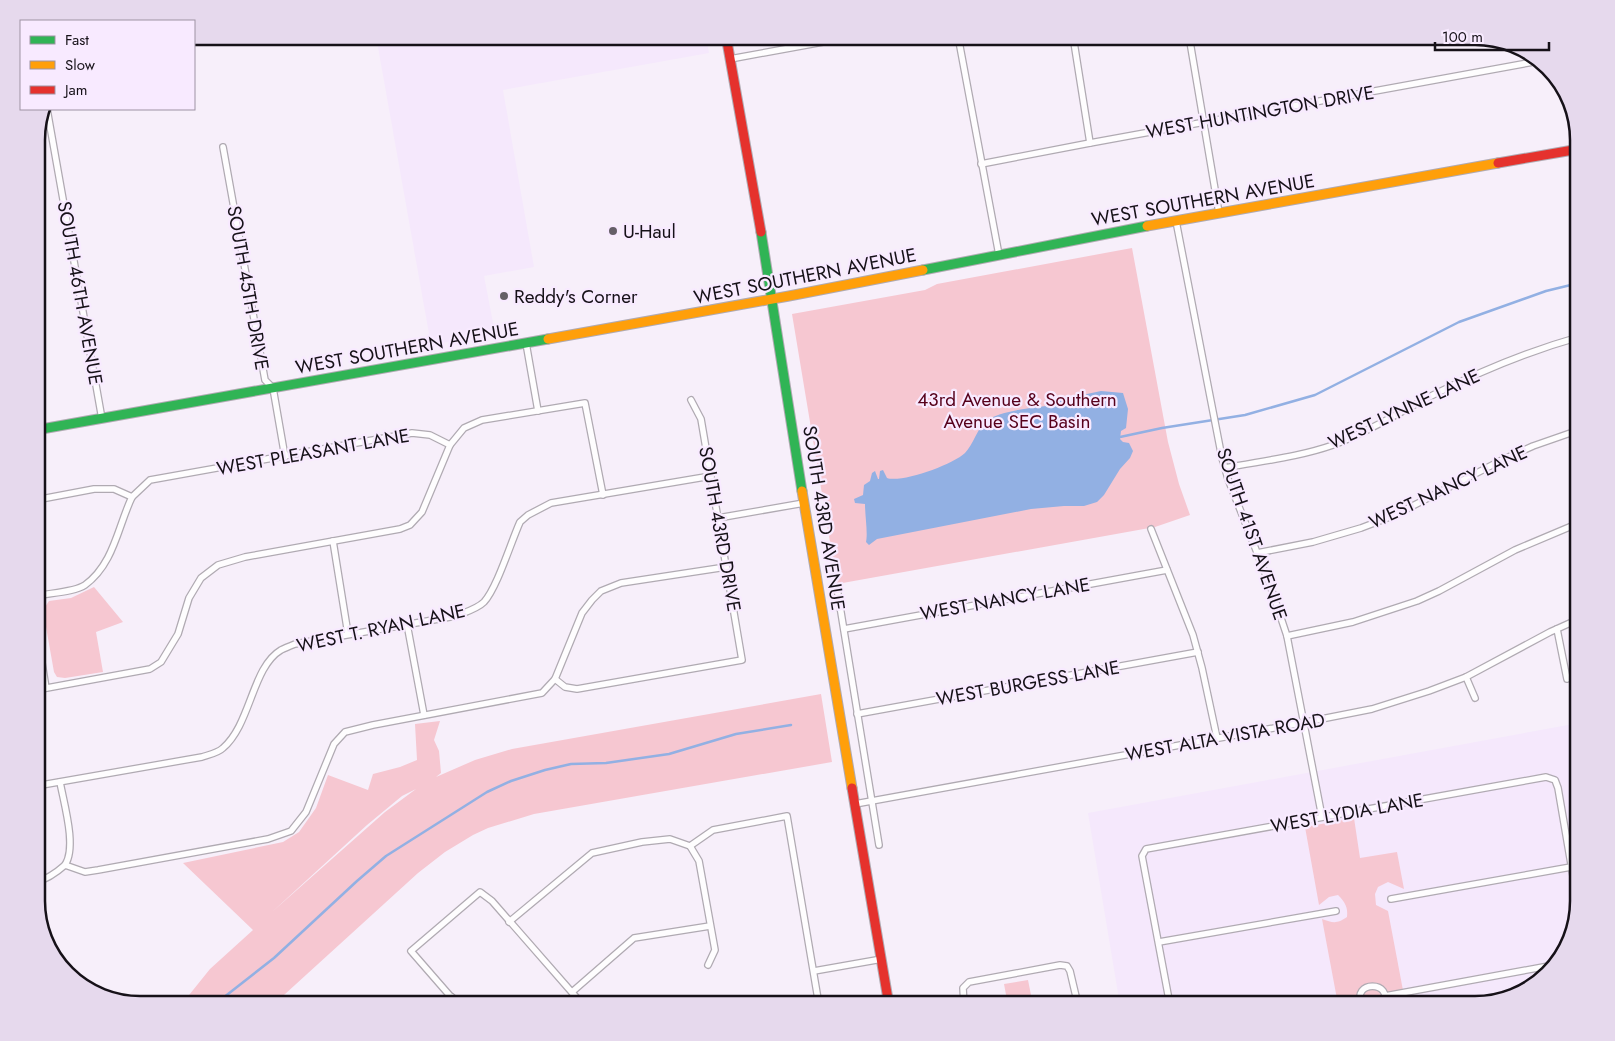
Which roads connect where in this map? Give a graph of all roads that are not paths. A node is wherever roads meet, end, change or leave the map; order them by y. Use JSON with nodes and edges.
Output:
{"nodes":[{"id":1,"x":728,"y":45,"type":"edge"},
{"id":2,"x":807,"y":45,"type":"edge"},
{"id":3,"x":960,"y":45,"type":"edge"},
{"id":4,"x":1074,"y":45,"type":"edge"},
{"id":5,"x":1191,"y":45,"type":"edge"},
{"id":6,"x":730,"y":59,"type":"junction"},
{"id":7,"x":1530,"y":63,"type":"edge"},
{"id":8,"x":48,"y":115,"type":"edge"},
{"id":9,"x":1204,"y":122,"type":"junction"},
{"id":10,"x":1090,"y":143,"type":"junction"},
{"id":11,"x":223,"y":147,"type":"dead end"},
{"id":12,"x":1570,"y":151,"type":"edge"},
{"id":13,"x":981,"y":164,"type":"junction"},
{"id":14,"x":1220,"y":213,"type":"junction"},
{"id":15,"x":1176,"y":221,"type":"junction"},
{"id":16,"x":999,"y":255,"type":"junction"},
{"id":17,"x":772,"y":299,"type":"junction"},
{"id":18,"x":1570,"y":339,"type":"edge"},
{"id":19,"x":526,"y":343,"type":"junction"},
{"id":20,"x":273,"y":388,"type":"junction"},
{"id":21,"x":691,"y":400,"type":"dead end"},
{"id":22,"x":538,"y":411,"type":"junction"},
{"id":23,"x":102,"y":418,"type":"junction"},
{"id":24,"x":45,"y":428,"type":"edge"},
{"id":25,"x":1570,"y":433,"type":"edge"},
{"id":26,"x":450,"y":445,"type":"junction"},
{"id":27,"x":285,"y":456,"type":"junction"},
{"id":28,"x":1225,"y":468,"type":"junction"},
{"id":29,"x":711,"y":476,"type":"junction"},
{"id":30,"x":602,"y":495,"type":"junction"},
{"id":31,"x":132,"y":497,"type":"junction"},
{"id":32,"x":45,"y":498,"type":"edge"},
{"id":33,"x":804,"y":503,"type":"junction"},
{"id":34,"x":718,"y":518,"type":"junction"},
{"id":35,"x":1570,"y":526,"type":"edge"},
{"id":36,"x":1151,"y":529,"type":"dead end"},
{"id":37,"x":333,"y":541,"type":"junction"},
{"id":38,"x":1257,"y":553,"type":"junction"},
{"id":39,"x":726,"y":567,"type":"junction"},
{"id":40,"x":1167,"y":570,"type":"junction"},
{"id":41,"x":836,"y":588,"type":"dead end"},
{"id":42,"x":45,"y":594,"type":"edge"},
{"id":43,"x":1570,"y":623,"type":"edge"},
{"id":44,"x":407,"y":624,"type":"junction"},
{"id":45,"x":1557,"y":628,"type":"junction"},
{"id":46,"x":844,"y":629,"type":"junction"},
{"id":47,"x":348,"y":634,"type":"junction"},
{"id":48,"x":1287,"y":636,"type":"junction"},
{"id":49,"x":1198,"y":652,"type":"junction"},
{"id":50,"x":1466,"y":677,"type":"junction"},
{"id":51,"x":555,"y":679,"type":"junction"},
{"id":52,"x":1567,"y":679,"type":"dead end"},
{"id":53,"x":45,"y":682,"type":"edge"},
{"id":54,"x":46,"y":688,"type":"joint"},
{"id":55,"x":1475,"y":698,"type":"dead end"},
{"id":56,"x":858,"y":714,"type":"junction"},
{"id":57,"x":424,"y":715,"type":"junction"},
{"id":58,"x":1305,"y":723,"type":"junction"},
{"id":59,"x":1217,"y":738,"type":"junction"},
{"id":60,"x":60,"y":782,"type":"junction"},
{"id":61,"x":45,"y":784,"type":"edge"},
{"id":62,"x":872,"y":801,"type":"junction"},
{"id":63,"x":855,"y":804,"type":"junction"},
{"id":64,"x":1322,"y":817,"type":"junction"},
{"id":65,"x":879,"y":845,"type":"dead end"},
{"id":66,"x":690,"y":846,"type":"junction"},
{"id":67,"x":1570,"y":861,"type":"edge"},
{"id":68,"x":65,"y":865,"type":"junction"},
{"id":69,"x":1570,"y":867,"type":"edge"},
{"id":70,"x":45,"y":880,"type":"edge"},
{"id":71,"x":1390,"y":898,"type":"dead end"},
{"id":72,"x":1336,"y":910,"type":"dead end"},
{"id":73,"x":509,"y":922,"type":"junction"},
{"id":74,"x":710,"y":926,"type":"junction"},
{"id":75,"x":1159,"y":942,"type":"junction"},
{"id":76,"x":882,"y":960,"type":"junction"},
{"id":77,"x":708,"y":965,"type":"dead end"},
{"id":78,"x":1543,"y":967,"type":"edge"},
{"id":79,"x":814,"y":971,"type":"junction"},
{"id":80,"x":572,"y":992,"type":"junction"},
{"id":81,"x":451,"y":996,"type":"edge"},
{"id":82,"x":575,"y":996,"type":"edge"},
{"id":83,"x":818,"y":996,"type":"edge"},
{"id":84,"x":888,"y":996,"type":"edge"},
{"id":85,"x":963,"y":996,"type":"edge"},
{"id":86,"x":1076,"y":996,"type":"edge"},
{"id":87,"x":1168,"y":996,"type":"edge"},
{"id":88,"x":1361,"y":996,"type":"edge"},
{"id":89,"x":1385,"y":996,"type":"joint"}],
"edges":[{"from":1,"to":6,"type":"main road","name":"SOUTH 43RD AVENUE"},
{"from":2,"to":6,"type":"street"},
{"from":3,"to":13,"type":"street"},
{"from":4,"to":10,"type":"street"},
{"from":5,"to":9,"type":"street"},
{"from":6,"to":17,"type":"main road","name":"SOUTH 43RD AVENUE"},
{"from":7,"to":9,"type":"street","name":"WEST HUNTINGTON DRIVE"},
{"from":8,"to":23,"type":"street","name":"SOUTH 46TH AVENUE"},
{"from":9,"to":10,"type":"street","name":"WEST HUNTINGTON DRIVE"},
{"from":9,"to":14,"type":"street"},
{"from":10,"to":13,"type":"street","name":"WEST HUNTINGTON DRIVE"},
{"from":11,"to":20,"type":"street","name":"SOUTH 45TH DRIVE"},
{"from":12,"to":14,"type":"main road","name":"WEST SOUTHERN AVENUE"},
{"from":13,"to":16,"type":"street"},
{"from":14,"to":15,"type":"main road","name":"WEST SOUTHERN AVENUE"},
{"from":15,"to":16,"type":"main road","name":"WEST SOUTHERN AVENUE"},
{"from":15,"to":28,"type":"street","name":"SOUTH 41ST AVENUE"},
{"from":16,"to":17,"type":"main road","name":"WEST SOUTHERN AVENUE"},
{"from":17,"to":19,"type":"main road","name":"WEST SOUTHERN AVENUE"},
{"from":17,"to":33,"type":"main road","name":"SOUTH 43RD AVENUE"},
{"from":18,"to":28,"type":"street","name":"WEST LYNNE LANE"},
{"from":19,"to":20,"type":"main road","name":"WEST SOUTHERN AVENUE"},
{"from":19,"to":22,"type":"street"},
{"from":20,"to":23,"type":"main road","name":"WEST SOUTHERN AVENUE"},
{"from":20,"to":27,"type":"street","name":"SOUTH 45TH DRIVE"},
{"from":21,"to":29,"type":"street","name":"SOUTH 43RD DRIVE"},
{"from":22,"to":26,"type":"street"},
{"from":22,"to":30,"type":"street"},
{"from":23,"to":24,"type":"main road","name":"WEST SOUTHERN AVENUE"},
{"from":25,"to":38,"type":"street","name":"WEST NANCY LANE"},
{"from":26,"to":27,"type":"street","name":"WEST PLEASANT LANE"},
{"from":26,"to":37,"type":"street"},
{"from":27,"to":31,"type":"street","name":"WEST PLEASANT LANE"},
{"from":28,"to":38,"type":"street","name":"SOUTH 41ST AVENUE"},
{"from":29,"to":30,"type":"street"},
{"from":29,"to":34,"type":"street","name":"SOUTH 43RD DRIVE"},
{"from":30,"to":44,"type":"street","name":"WEST T. RYAN LANE"},
{"from":31,"to":32,"type":"street"},
{"from":31,"to":42,"type":"street"},
{"from":33,"to":34,"type":"street"},
{"from":33,"to":63,"type":"main road","name":"SOUTH 43RD AVENUE"},
{"from":34,"to":39,"type":"street","name":"SOUTH 43RD DRIVE"},
{"from":35,"to":48,"type":"street"},
{"from":36,"to":40,"type":"street"},
{"from":37,"to":47,"type":"street"},
{"from":37,"to":54,"type":"street"},
{"from":38,"to":48,"type":"street","name":"SOUTH 41ST AVENUE"},
{"from":39,"to":51,"type":"street"},
{"from":39,"to":51,"type":"street","name":"SOUTH 43RD DRIVE"},
{"from":40,"to":46,"type":"street","name":"WEST NANCY LANE"},
{"from":40,"to":49,"type":"street"},
{"from":41,"to":46,"type":"street","name":"SOUTH 43RD AVENUE"},
{"from":43,"to":45,"type":"street","name":"WEST ALTA VISTA ROAD"},
{"from":44,"to":47,"type":"street","name":"WEST T. RYAN LANE"},
{"from":44,"to":57,"type":"street"},
{"from":45,"to":50,"type":"street","name":"WEST ALTA VISTA ROAD"},
{"from":45,"to":52,"type":"street"},
{"from":46,"to":56,"type":"street","name":"SOUTH 43RD AVENUE"},
{"from":47,"to":60,"type":"street","name":"WEST T. RYAN LANE"},
{"from":48,"to":58,"type":"street","name":"SOUTH 41ST AVENUE"},
{"from":49,"to":56,"type":"street","name":"WEST BURGESS LANE"},
{"from":49,"to":59,"type":"street"},
{"from":50,"to":55,"type":"street"},
{"from":50,"to":58,"type":"street","name":"WEST ALTA VISTA ROAD"},
{"from":51,"to":57,"type":"street"},
{"from":53,"to":54,"type":"street"},
{"from":56,"to":62,"type":"street","name":"SOUTH 43RD AVENUE"},
{"from":57,"to":68,"type":"street"},
{"from":58,"to":59,"type":"street","name":"WEST ALTA VISTA ROAD"},
{"from":58,"to":64,"type":"street","name":"SOUTH 41ST AVENUE"},
{"from":59,"to":62,"type":"street","name":"WEST ALTA VISTA ROAD"},
{"from":60,"to":61,"type":"street"},
{"from":60,"to":68,"type":"street"},
{"from":62,"to":63,"type":"street","name":"WEST ALTA VISTA ROAD"},
{"from":62,"to":65,"type":"street","name":"SOUTH 43RD AVENUE"},
{"from":63,"to":76,"type":"main road","name":"SOUTH 43RD AVENUE"},
{"from":64,"to":67,"type":"street","name":"WEST LYDIA LANE"},
{"from":64,"to":75,"type":"street","name":"WEST LYDIA LANE"},
{"from":66,"to":73,"type":"street"},
{"from":66,"to":74,"type":"street"},
{"from":66,"to":79,"type":"street"},
{"from":68,"to":70,"type":"street"},
{"from":69,"to":71,"type":"street"},
{"from":72,"to":75,"type":"street"},
{"from":73,"to":80,"type":"street"},
{"from":73,"to":81,"type":"street"},
{"from":74,"to":77,"type":"street"},
{"from":74,"to":80,"type":"street"},
{"from":75,"to":87,"type":"street"},
{"from":76,"to":79,"type":"street"},
{"from":76,"to":84,"type":"main road","name":"SOUTH 43RD AVENUE"},
{"from":78,"to":89,"type":"street"},
{"from":79,"to":83,"type":"street"},
{"from":80,"to":82,"type":"street"},
{"from":85,"to":86,"type":"street"},
{"from":88,"to":89,"type":"street"}]}
